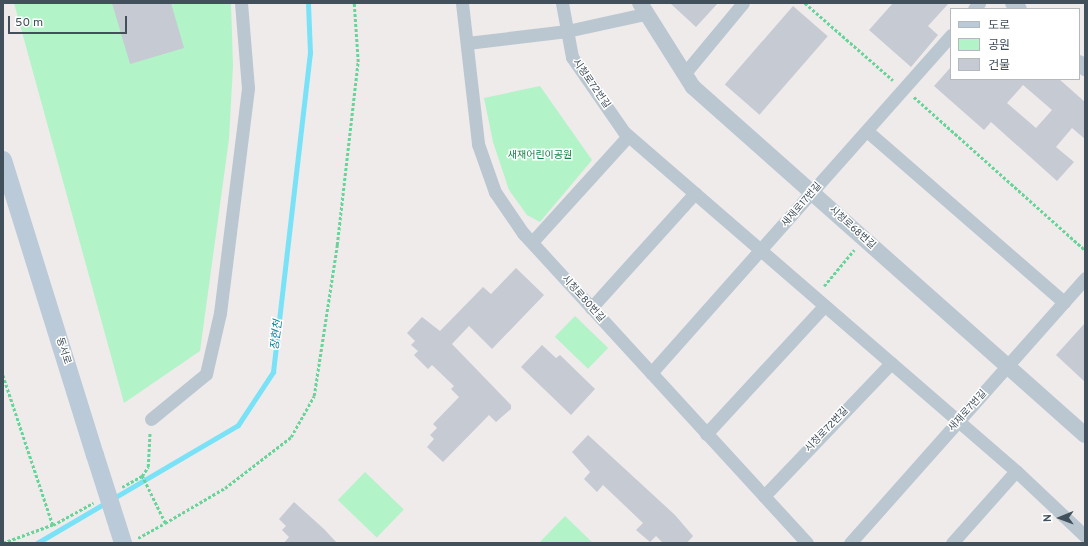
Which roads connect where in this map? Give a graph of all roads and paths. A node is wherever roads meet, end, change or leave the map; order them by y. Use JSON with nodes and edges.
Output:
{"nodes":[{"id":1,"x":241,"y":3,"type":"edge"},
{"id":2,"x":354,"y":3,"type":"edge"},
{"id":3,"x":462,"y":3,"type":"edge"},
{"id":4,"x":562,"y":3,"type":"edge"},
{"id":5,"x":743,"y":3,"type":"edge"},
{"id":6,"x":805,"y":3,"type":"edge"},
{"id":7,"x":642,"y":9,"type":"edge"},
{"id":8,"x":567,"y":31,"type":"junction"},
{"id":9,"x":950,"y":36,"type":"edge"},
{"id":10,"x":467,"y":43,"type":"junction"},
{"id":11,"x":684,"y":74,"type":"junction"},
{"id":12,"x":904,"y":89,"type":"junction"},
{"id":13,"x":867,"y":131,"type":"junction"},
{"id":14,"x":628,"y":136,"type":"junction"},
{"id":15,"x":3,"y":160,"type":"edge"},
{"id":16,"x":695,"y":193,"type":"junction"},
{"id":17,"x":813,"y":193,"type":"junction"},
{"id":18,"x":864,"y":238,"type":"junction"},
{"id":19,"x":532,"y":242,"type":"junction"},
{"id":20,"x":1085,"y":250,"type":"edge"},
{"id":21,"x":762,"y":252,"type":"junction"},
{"id":22,"x":1085,"y":278,"type":"edge"},
{"id":23,"x":820,"y":301,"type":"junction"},
{"id":24,"x":1064,"y":302,"type":"junction"},
{"id":25,"x":592,"y":308,"type":"junction"},
{"id":26,"x":891,"y":363,"type":"junction"},
{"id":27,"x":1008,"y":367,"type":"junction"},
{"id":28,"x":651,"y":373,"type":"junction"},
{"id":29,"x":3,"y":375,"type":"edge"},
{"id":30,"x":151,"y":419,"type":"dead end"},
{"id":31,"x":959,"y":421,"type":"junction"},
{"id":32,"x":706,"y":434,"type":"junction"},
{"id":33,"x":1085,"y":435,"type":"edge"},
{"id":34,"x":1016,"y":471,"type":"junction"},
{"id":35,"x":142,"y":476,"type":"dead end"},
{"id":36,"x":764,"y":496,"type":"junction"},
{"id":37,"x":164,"y":524,"type":"junction"},
{"id":38,"x":1085,"y":536,"type":"edge"},
{"id":39,"x":129,"y":541,"type":"edge"},
{"id":40,"x":4,"y":543,"type":"edge"},
{"id":41,"x":807,"y":543,"type":"edge"},
{"id":42,"x":850,"y":543,"type":"edge"},
{"id":43,"x":952,"y":543,"type":"edge"}],
"edges":[{"from":1,"to":30,"type":"street"},
{"from":2,"to":37,"type":"path"},
{"from":3,"to":10,"type":"street","name":"시청로80번길"},
{"from":4,"to":8,"type":"street","name":"시청로72번길"},
{"from":5,"to":11,"type":"street"},
{"from":6,"to":12,"type":"path"},
{"from":7,"to":8,"type":"street"},
{"from":7,"to":11,"type":"street","name":"시청로68번길"},
{"from":8,"to":10,"type":"street"},
{"from":8,"to":14,"type":"street","name":"시청로72번길"},
{"from":9,"to":12,"type":"street","name":"새재로17번길"},
{"from":10,"to":19,"type":"street","name":"시청로80번길"},
{"from":11,"to":17,"type":"street","name":"시청로68번길"},
{"from":12,"to":13,"type":"street","name":"새재로17번길"},
{"from":12,"to":20,"type":"path"},
{"from":13,"to":17,"type":"street","name":"새재로17번길"},
{"from":13,"to":24,"type":"street"},
{"from":14,"to":16,"type":"street","name":"시청로72번길"},
{"from":14,"to":19,"type":"street"},
{"from":15,"to":39,"type":"main road","name":"동서로","bridge":true},
{"from":16,"to":21,"type":"street","name":"시청로72번길"},
{"from":16,"to":25,"type":"street"},
{"from":17,"to":18,"type":"street","name":"시청로68번길"},
{"from":17,"to":21,"type":"street","name":"새재로17번길"},
{"from":18,"to":23,"type":"path"},
{"from":18,"to":27,"type":"street","name":"시청로68번길"},
{"from":19,"to":25,"type":"street","name":"시청로80번길"},
{"from":21,"to":23,"type":"street","name":"시청로72번길"},
{"from":21,"to":28,"type":"street","name":"새재로17번길"},
{"from":22,"to":24,"type":"street","name":"새재로7번길"},
{"from":23,"to":26,"type":"street","name":"시청로72번길"},
{"from":23,"to":32,"type":"street"},
{"from":24,"to":27,"type":"street","name":"새재로7번길"},
{"from":25,"to":28,"type":"street","name":"시청로80번길"},
{"from":26,"to":31,"type":"street","name":"시청로72번길"},
{"from":26,"to":36,"type":"street","name":"시청로72번길"},
{"from":27,"to":31,"type":"street","name":"새재로7번길"},
{"from":27,"to":33,"type":"street","name":"시청로68번길"},
{"from":28,"to":32,"type":"street","name":"시청로80번길"},
{"from":29,"to":40,"type":"path"},
{"from":31,"to":34,"type":"street","name":"시청로72번길"},
{"from":31,"to":42,"type":"street","name":"새재로7번길"},
{"from":32,"to":36,"type":"street","name":"시청로80번길"},
{"from":34,"to":38,"type":"street","name":"시청로72번길"},
{"from":34,"to":43,"type":"street"},
{"from":35,"to":37,"type":"path"},
{"from":36,"to":41,"type":"street","name":"시청로80번길"},
{"from":37,"to":39,"type":"path"}]}
